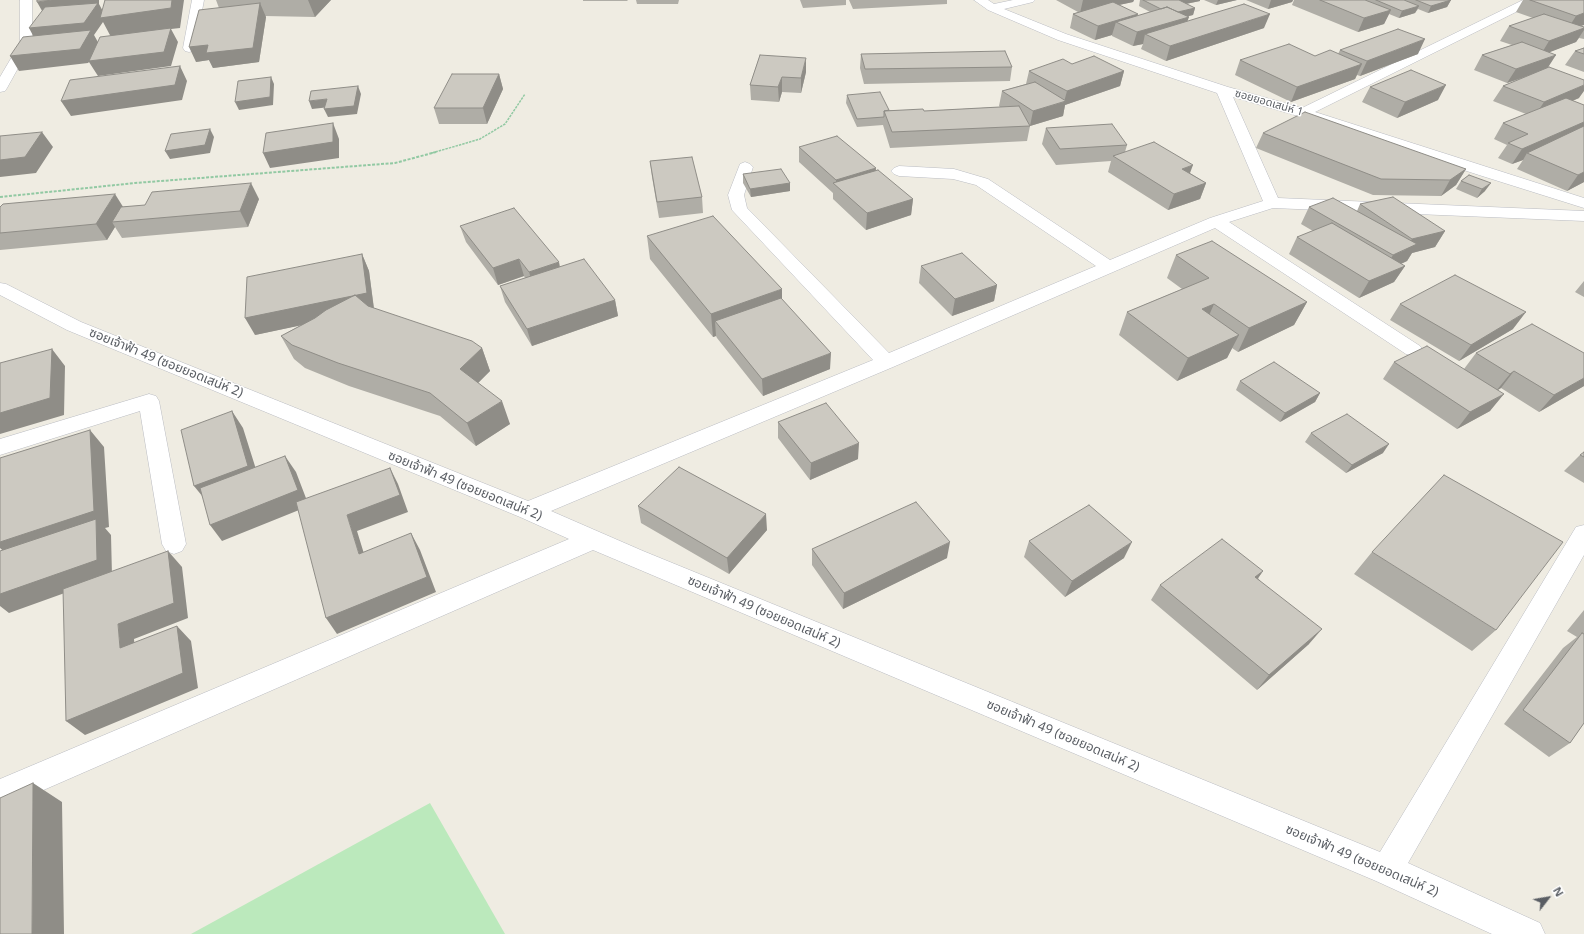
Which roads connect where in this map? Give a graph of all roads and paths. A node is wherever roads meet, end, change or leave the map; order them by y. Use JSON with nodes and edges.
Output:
{"nodes":[{"id":1,"x":26,"y":0,"type":"edge"},
{"id":2,"x":198,"y":0,"type":"edge"},
{"id":3,"x":980,"y":0,"type":"edge"},
{"id":4,"x":1029,"y":0,"type":"edge"},
{"id":5,"x":1532,"y":0,"type":"edge"},
{"id":6,"x":992,"y":8,"type":"junction"},
{"id":7,"x":189,"y":48,"type":"edge"},
{"id":8,"x":0,"y":88,"type":"edge"},
{"id":9,"x":1223,"y":90,"type":"junction"},
{"id":10,"x":524,"y":94,"type":"dead end"},
{"id":11,"x":1303,"y":113,"type":"junction"},
{"id":12,"x":745,"y":167,"type":"dead end"},
{"id":13,"x":898,"y":171,"type":"dead end"},
{"id":14,"x":0,"y":197,"type":"edge"},
{"id":15,"x":1272,"y":203,"type":"junction"},
{"id":16,"x":1584,"y":203,"type":"edge"},
{"id":17,"x":1584,"y":216,"type":"edge"},
{"id":18,"x":1216,"y":221,"type":"junction"},
{"id":19,"x":1109,"y":268,"type":"junction"},
{"id":20,"x":0,"y":288,"type":"edge"},
{"id":21,"x":1413,"y":350,"type":"dead end"},
{"id":22,"x":886,"y":362,"type":"junction"},
{"id":23,"x":0,"y":447,"type":"edge"},
{"id":24,"x":528,"y":511,"type":"junction"},
{"id":25,"x":1584,"y":534,"type":"edge"},
{"id":26,"x":592,"y":540,"type":"junction"},
{"id":27,"x":174,"y":544,"type":"dead end"},
{"id":28,"x":0,"y":794,"type":"edge"},
{"id":29,"x":1387,"y":870,"type":"junction"},
{"id":30,"x":1529,"y":934,"type":"edge"}],
"edges":[{"from":1,"to":8,"type":"street"},
{"from":2,"to":7,"type":"street"},
{"from":3,"to":6,"type":"street","name":"ซอยยอดเสน่ห์ 1"},
{"from":4,"to":6,"type":"street"},
{"from":5,"to":11,"type":"street"},
{"from":6,"to":9,"type":"street","name":"ซอยยอดเสน่ห์ 1"},
{"from":9,"to":11,"type":"street","name":"ซอยยอดเสน่ห์ 1"},
{"from":9,"to":15,"type":"street"},
{"from":10,"to":14,"type":"path"},
{"from":11,"to":16,"type":"street","name":"ซอยยอดเสน่ห์ 1"},
{"from":12,"to":22,"type":"street"},
{"from":13,"to":19,"type":"street"},
{"from":15,"to":17,"type":"street"},
{"from":15,"to":18,"type":"street"},
{"from":18,"to":19,"type":"street"},
{"from":18,"to":21,"type":"street"},
{"from":19,"to":22,"type":"street"},
{"from":20,"to":24,"type":"street","name":"ซอยเจ้าฟ้า 49 (ซอยยอดเสน่ห์ 2)"},
{"from":22,"to":24,"type":"street"},
{"from":23,"to":27,"type":"street"},
{"from":24,"to":26,"type":"street","name":"ซอยเจ้าฟ้า 49 (ซอยยอดเสน่ห์ 2)"},
{"from":25,"to":29,"type":"street"},
{"from":26,"to":28,"type":"street"},
{"from":26,"to":29,"type":"street","name":"ซอยเจ้าฟ้า 49 (ซอยยอดเสน่ห์ 2)"},
{"from":29,"to":30,"type":"street","name":"ซอยเจ้าฟ้า 49 (ซอยยอดเสน่ห์ 2)"}]}
